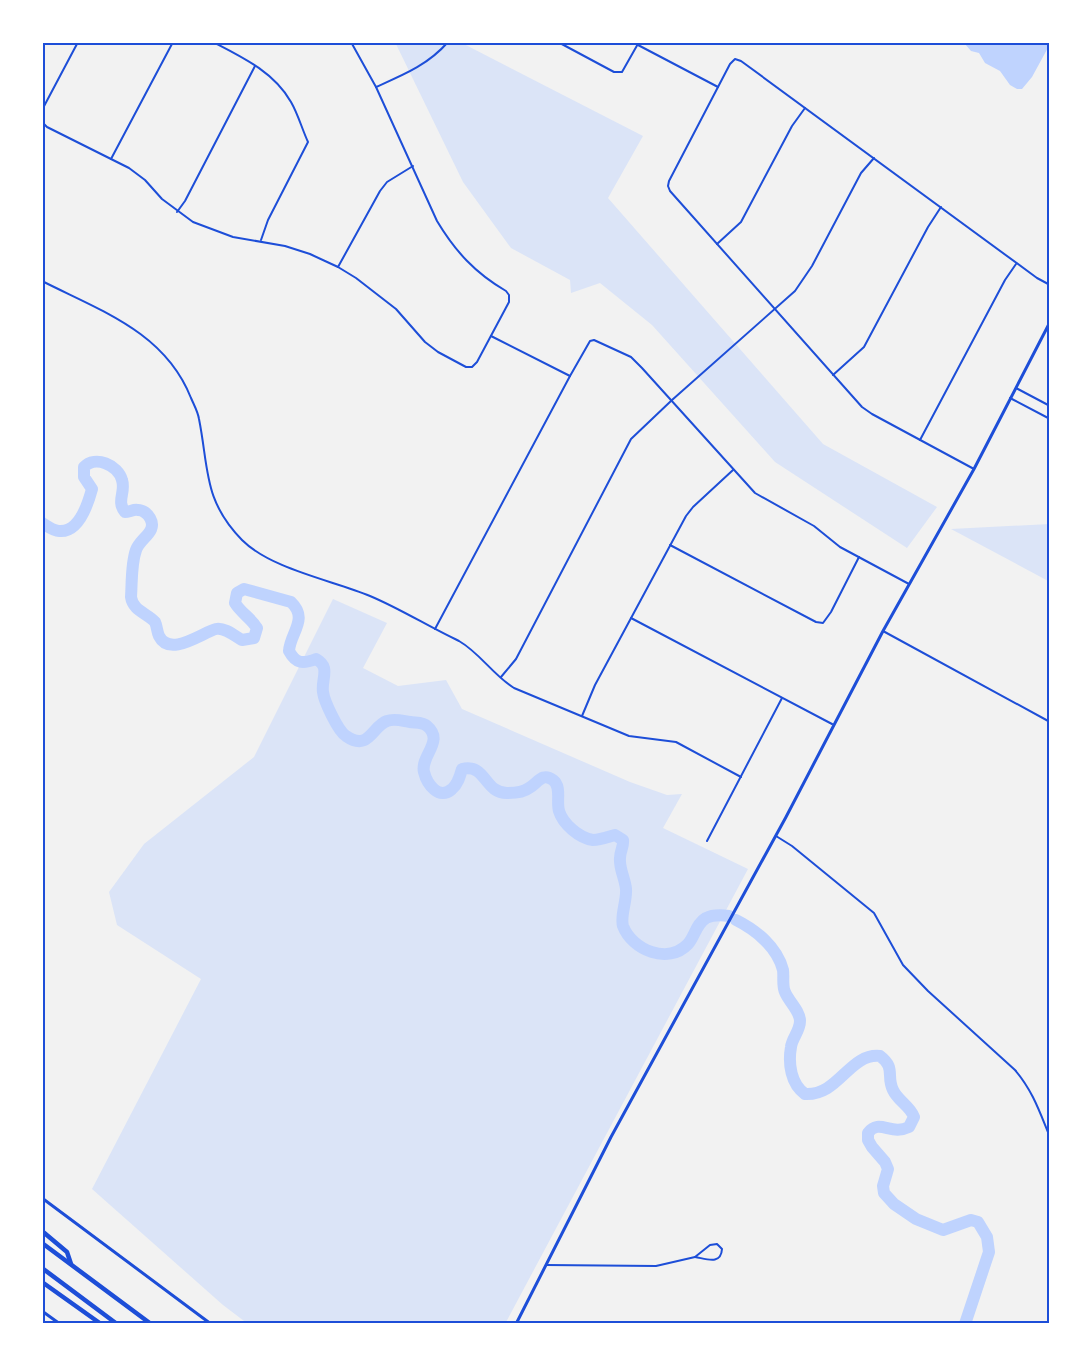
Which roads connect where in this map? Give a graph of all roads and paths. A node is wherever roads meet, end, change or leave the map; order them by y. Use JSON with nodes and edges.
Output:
{"nodes":[{"id":1,"x":78,"y":42,"type":"edge"},
{"id":2,"x":172,"y":42,"type":"edge"},
{"id":3,"x":213,"y":42,"type":"edge"},
{"id":4,"x":351,"y":42,"type":"edge"},
{"id":5,"x":448,"y":42,"type":"edge"},
{"id":6,"x":558,"y":42,"type":"edge"},
{"id":7,"x":638,"y":43,"type":"edge"},
{"id":8,"x":255,"y":65,"type":"junction"},
{"id":9,"x":376,"y":87,"type":"junction"},
{"id":10,"x":718,"y":87,"type":"junction"},
{"id":11,"x":806,"y":108,"type":"junction"},
{"id":12,"x":42,"y":110,"type":"edge"},
{"id":13,"x":42,"y":122,"type":"edge"},
{"id":14,"x":874,"y":158,"type":"junction"},
{"id":15,"x":111,"y":159,"type":"junction"},
{"id":16,"x":413,"y":166,"type":"junction"},
{"id":17,"x":941,"y":207,"type":"junction"},
{"id":18,"x":177,"y":212,"type":"junction"},
{"id":19,"x":261,"y":240,"type":"junction"},
{"id":20,"x":717,"y":244,"type":"junction"},
{"id":21,"x":1017,"y":263,"type":"junction"},
{"id":22,"x":338,"y":267,"type":"junction"},
{"id":23,"x":42,"y":281,"type":"edge"},
{"id":24,"x":1050,"y":285,"type":"edge"},
{"id":25,"x":775,"y":309,"type":"junction"},
{"id":26,"x":1050,"y":322,"type":"edge"},
{"id":27,"x":491,"y":336,"type":"junction"},
{"id":28,"x":833,"y":375,"type":"junction"},
{"id":29,"x":570,"y":376,"type":"junction"},
{"id":30,"x":1016,"y":388,"type":"junction"},
{"id":31,"x":1010,"y":398,"type":"junction"},
{"id":32,"x":672,"y":400,"type":"junction"},
{"id":33,"x":1050,"y":405,"type":"edge"},
{"id":34,"x":1050,"y":419,"type":"edge"},
{"id":35,"x":920,"y":440,"type":"junction"},
{"id":36,"x":974,"y":469,"type":"junction"},
{"id":37,"x":734,"y":470,"type":"junction"},
{"id":38,"x":670,"y":545,"type":"junction"},
{"id":39,"x":859,"y":557,"type":"junction"},
{"id":40,"x":909,"y":584,"type":"junction"},
{"id":41,"x":631,"y":618,"type":"junction"},
{"id":42,"x":435,"y":630,"type":"junction"},
{"id":43,"x":883,"y":631,"type":"junction"},
{"id":44,"x":500,"y":678,"type":"junction"},
{"id":45,"x":782,"y":698,"type":"junction"},
{"id":46,"x":582,"y":716,"type":"junction"},
{"id":47,"x":1050,"y":722,"type":"edge"},
{"id":48,"x":832,"y":724,"type":"junction"},
{"id":49,"x":741,"y":777,"type":"junction"},
{"id":50,"x":775,"y":836,"type":"junction"},
{"id":51,"x":707,"y":841,"type":"dead end"},
{"id":52,"x":1050,"y":1137,"type":"edge"},
{"id":53,"x":42,"y":1198,"type":"edge"},
{"id":54,"x":42,"y":1231,"type":"edge"},
{"id":55,"x":42,"y":1243,"type":"edge"},
{"id":56,"x":695,"y":1257,"type":"junction"},
{"id":57,"x":71,"y":1264,"type":"junction"},
{"id":58,"x":546,"y":1265,"type":"junction"},
{"id":59,"x":42,"y":1268,"type":"edge"},
{"id":60,"x":42,"y":1282,"type":"edge"},
{"id":61,"x":42,"y":1311,"type":"edge"},
{"id":62,"x":60,"y":1324,"type":"edge"},
{"id":63,"x":101,"y":1324,"type":"edge"},
{"id":64,"x":117,"y":1324,"type":"edge"},
{"id":65,"x":151,"y":1324,"type":"edge"},
{"id":66,"x":211,"y":1324,"type":"edge"},
{"id":67,"x":516,"y":1324,"type":"edge"}],
"edges":[{"from":1,"to":12,"type":"street"},
{"from":2,"to":15,"type":"street"},
{"from":3,"to":8,"type":"street"},
{"from":4,"to":9,"type":"street"},
{"from":5,"to":9,"type":"street"},
{"from":6,"to":7,"type":"street"},
{"from":7,"to":10,"type":"street"},
{"from":8,"to":18,"type":"street"},
{"from":8,"to":19,"type":"street"},
{"from":9,"to":16,"type":"street"},
{"from":10,"to":11,"type":"street"},
{"from":10,"to":20,"type":"street"},
{"from":11,"to":14,"type":"street"},
{"from":11,"to":20,"type":"street"},
{"from":13,"to":15,"type":"street"},
{"from":14,"to":17,"type":"street"},
{"from":14,"to":25,"type":"street"},
{"from":15,"to":18,"type":"street"},
{"from":16,"to":22,"type":"street"},
{"from":16,"to":27,"type":"street"},
{"from":17,"to":21,"type":"street"},
{"from":17,"to":28,"type":"street"},
{"from":18,"to":19,"type":"street"},
{"from":19,"to":22,"type":"street"},
{"from":20,"to":25,"type":"street"},
{"from":21,"to":24,"type":"street"},
{"from":21,"to":35,"type":"street"},
{"from":22,"to":27,"type":"street"},
{"from":23,"to":42,"type":"street"},
{"from":25,"to":28,"type":"street"},
{"from":25,"to":32,"type":"street"},
{"from":26,"to":30,"type":"street"},
{"from":27,"to":29,"type":"street"},
{"from":28,"to":35,"type":"street"},
{"from":29,"to":32,"type":"street"},
{"from":29,"to":42,"type":"street"},
{"from":30,"to":31,"type":"street"},
{"from":30,"to":33,"type":"street"},
{"from":31,"to":34,"type":"street"},
{"from":31,"to":36,"type":"street"},
{"from":32,"to":37,"type":"street"},
{"from":32,"to":44,"type":"street"},
{"from":35,"to":36,"type":"street"},
{"from":36,"to":40,"type":"street"},
{"from":37,"to":38,"type":"street"},
{"from":37,"to":39,"type":"street"},
{"from":38,"to":39,"type":"street"},
{"from":38,"to":41,"type":"street"},
{"from":39,"to":40,"type":"street"},
{"from":40,"to":43,"type":"street"},
{"from":41,"to":45,"type":"street"},
{"from":41,"to":46,"type":"street"},
{"from":42,"to":44,"type":"street"},
{"from":43,"to":47,"type":"street"},
{"from":43,"to":48,"type":"street"},
{"from":44,"to":46,"type":"street"},
{"from":45,"to":48,"type":"street"},
{"from":45,"to":49,"type":"street"},
{"from":46,"to":49,"type":"street"},
{"from":48,"to":50,"type":"street"},
{"from":49,"to":51,"type":"street"},
{"from":50,"to":52,"type":"street"},
{"from":50,"to":58,"type":"street"},
{"from":53,"to":66,"type":"street"},
{"from":54,"to":57,"type":"highway"},
{"from":55,"to":57,"type":"highway"},
{"from":56,"to":56,"type":"street"},
{"from":56,"to":58,"type":"street"},
{"from":57,"to":65,"type":"highway"},
{"from":58,"to":67,"type":"street"},
{"from":59,"to":64,"type":"highway"},
{"from":60,"to":63,"type":"highway"},
{"from":61,"to":62,"type":"street"}]}
